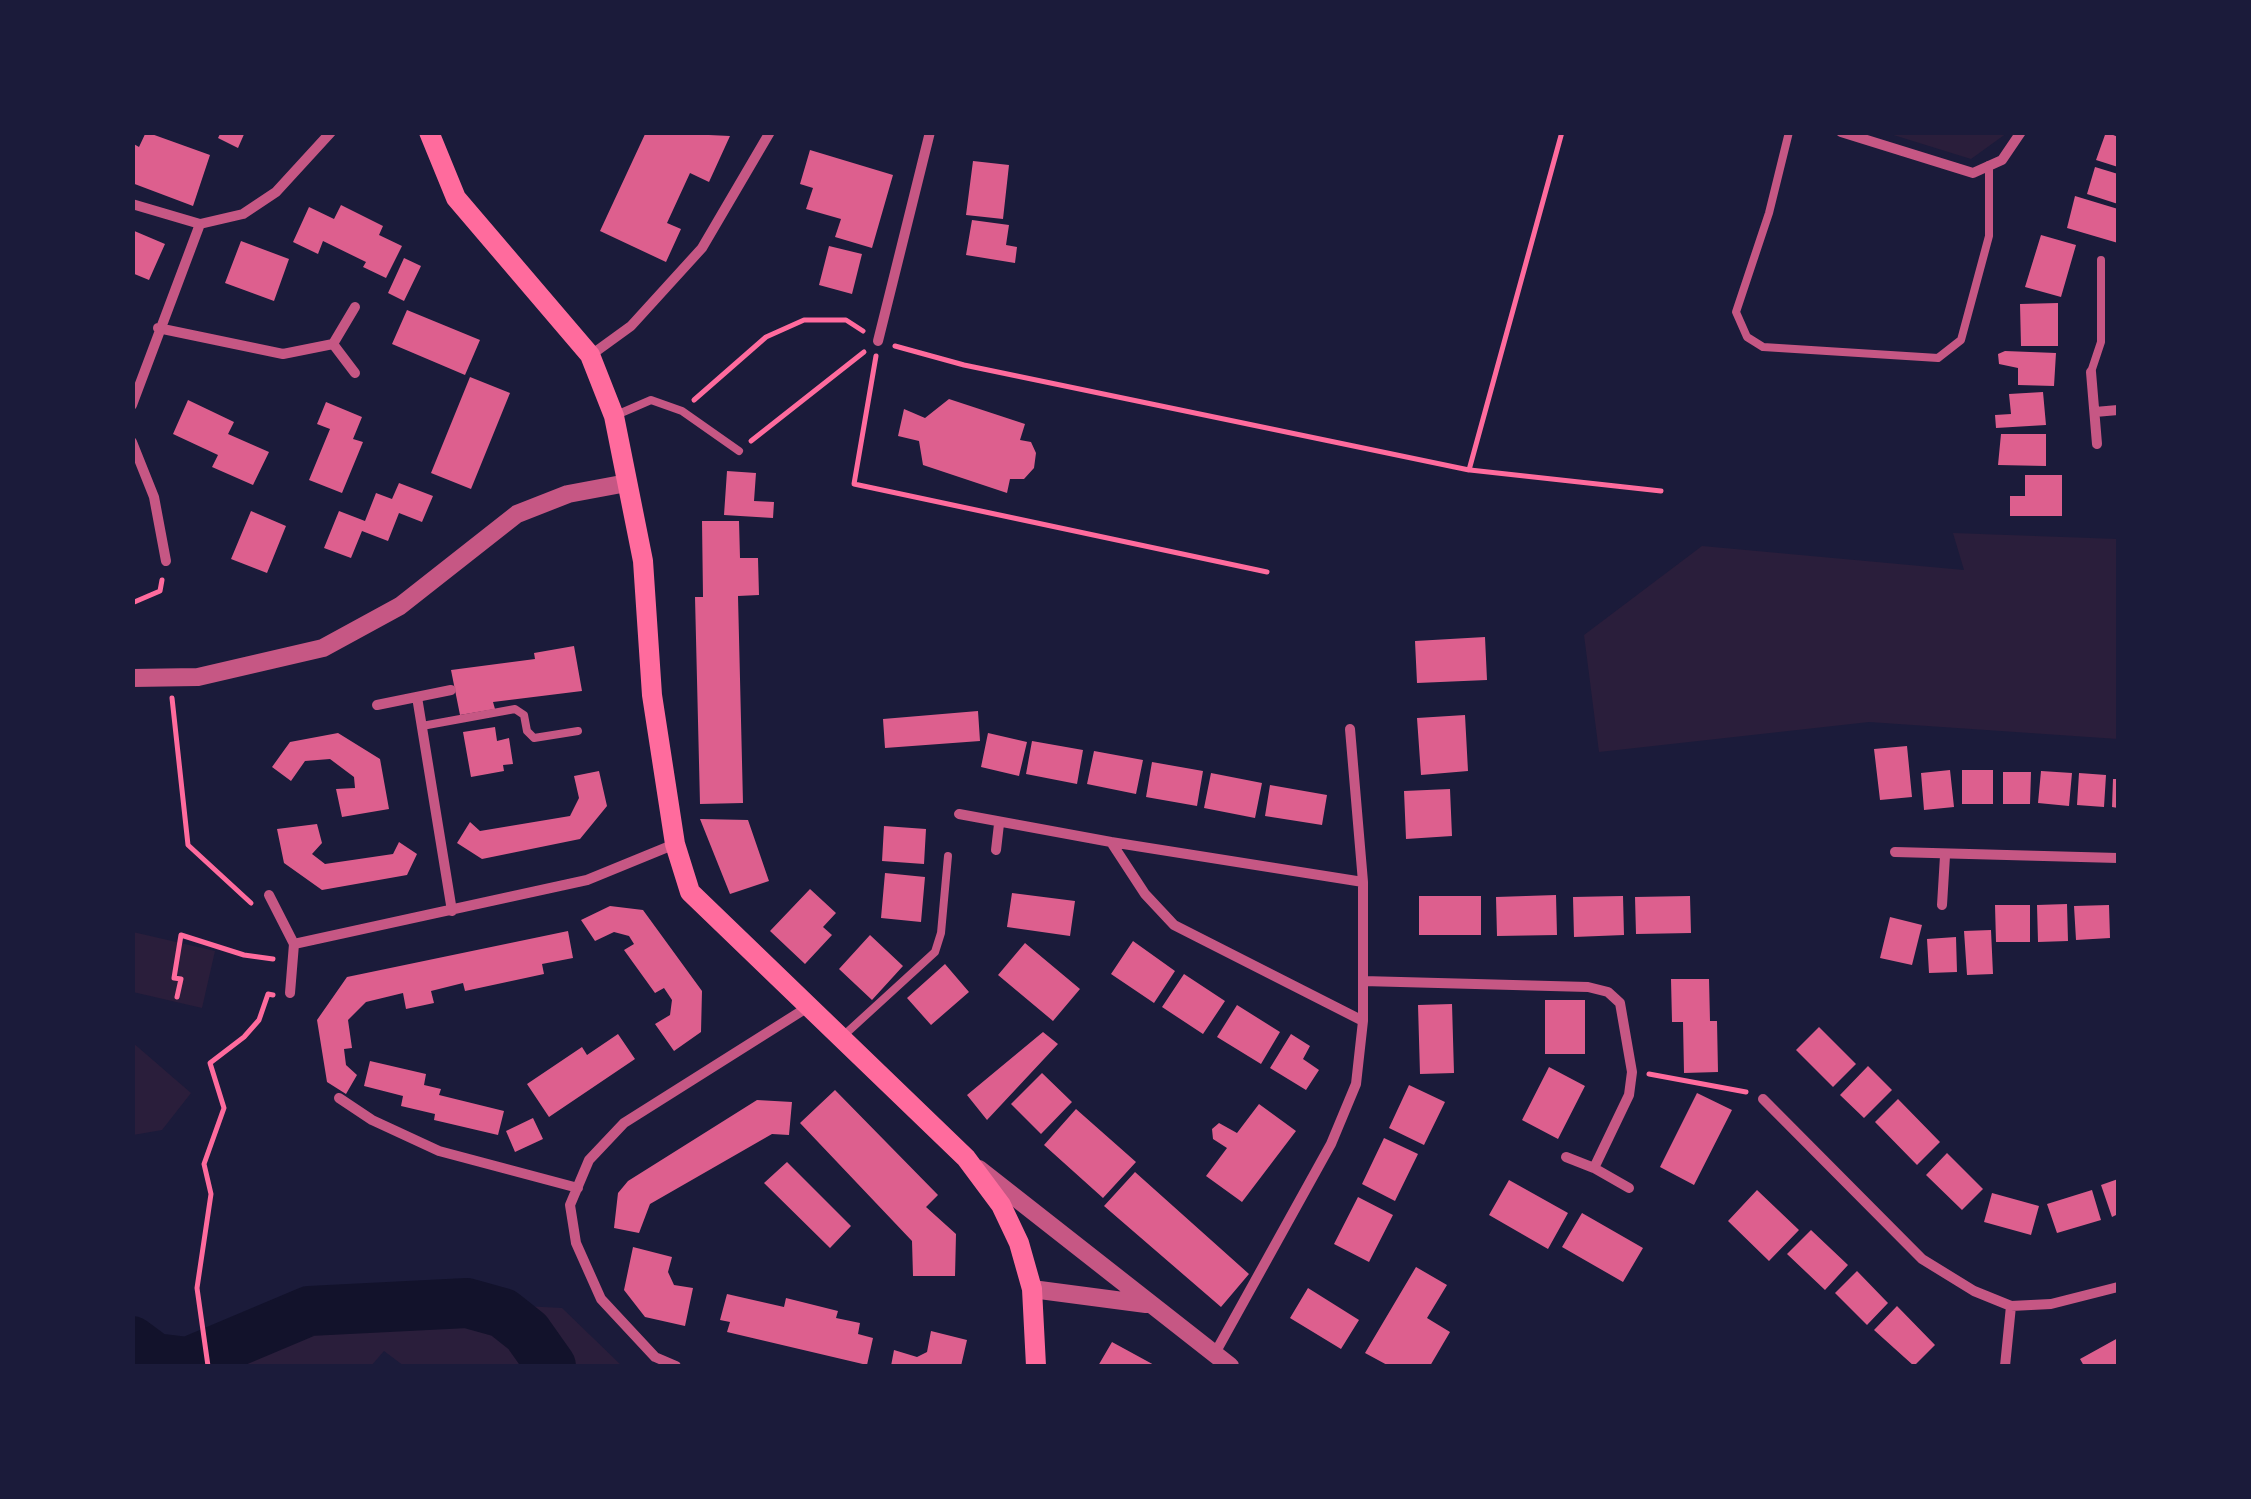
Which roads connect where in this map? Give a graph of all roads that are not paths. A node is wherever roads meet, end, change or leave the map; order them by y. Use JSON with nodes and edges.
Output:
{"nodes":[{"id":1,"x":331,"y":132,"type":"edge"},
{"id":2,"x":428,"y":132,"type":"edge"},
{"id":3,"x":770,"y":132,"type":"edge"},
{"id":4,"x":930,"y":132,"type":"edge"},
{"id":5,"x":1789,"y":132,"type":"edge"},
{"id":6,"x":1841,"y":132,"type":"edge"},
{"id":7,"x":2020,"y":132,"type":"edge"},
{"id":8,"x":1990,"y":165,"type":"junction"},
{"id":9,"x":132,"y":204,"type":"edge"},
{"id":10,"x":200,"y":224,"type":"junction"},
{"id":11,"x":2101,"y":260,"type":"dead end"},
{"id":12,"x":355,"y":308,"type":"dead end"},
{"id":13,"x":158,"y":328,"type":"junction"},
{"id":14,"x":878,"y":341,"type":"road end"},
{"id":15,"x":333,"y":344,"type":"junction"},
{"id":16,"x":590,"y":355,"type":"junction"},
{"id":17,"x":2091,"y":372,"type":"joint"},
{"id":18,"x":355,"y":373,"type":"dead end"},
{"id":19,"x":132,"y":405,"type":"edge"},
{"id":20,"x":2118,"y":410,"type":"edge"},
{"id":21,"x":2095,"y":412,"type":"junction"},
{"id":22,"x":614,"y":416,"type":"junction"},
{"id":23,"x":132,"y":442,"type":"edge"},
{"id":24,"x":2097,"y":444,"type":"dead end"},
{"id":25,"x":739,"y":451,"type":"road end"},
{"id":26,"x":626,"y":483,"type":"junction"},
{"id":27,"x":166,"y":561,"type":"road end"},
{"id":28,"x":132,"y":678,"type":"edge"},
{"id":29,"x":451,"y":690,"type":"dead end"},
{"id":30,"x":417,"y":697,"type":"junction"},
{"id":31,"x":378,"y":704,"type":"dead end"},
{"id":32,"x":422,"y":726,"type":"junction"},
{"id":33,"x":1350,"y":729,"type":"dead end"},
{"id":34,"x":578,"y":731,"type":"dead end"},
{"id":35,"x":959,"y":814,"type":"dead end"},
{"id":36,"x":999,"y":824,"type":"junction"},
{"id":37,"x":1111,"y":842,"type":"junction"},
{"id":38,"x":675,"y":844,"type":"junction"},
{"id":39,"x":996,"y":850,"type":"dead end"},
{"id":40,"x":1895,"y":852,"type":"dead end"},
{"id":41,"x":948,"y":856,"type":"dead end"},
{"id":42,"x":1945,"y":856,"type":"junction"},
{"id":43,"x":2118,"y":858,"type":"edge"},
{"id":44,"x":1363,"y":882,"type":"junction"},
{"id":45,"x":268,"y":895,"type":"dead end"},
{"id":46,"x":1942,"y":905,"type":"dead end"},
{"id":47,"x":452,"y":911,"type":"junction"},
{"id":48,"x":294,"y":944,"type":"junction"},
{"id":49,"x":1363,"y":981,"type":"junction"},
{"id":50,"x":290,"y":994,"type":"dead end"},
{"id":51,"x":809,"y":1006,"type":"junction"},
{"id":52,"x":1363,"y":1022,"type":"junction"},
{"id":53,"x":842,"y":1037,"type":"junction"},
{"id":54,"x":339,"y":1098,"type":"dead end"},
{"id":55,"x":1762,"y":1099,"type":"road end"},
{"id":56,"x":1566,"y":1157,"type":"dead end"},
{"id":57,"x":966,"y":1158,"type":"junction"},
{"id":58,"x":1594,"y":1168,"type":"junction"},
{"id":59,"x":578,"y":1188,"type":"junction"},
{"id":60,"x":1628,"y":1188,"type":"dead end"},
{"id":61,"x":2118,"y":1287,"type":"edge"},
{"id":62,"x":1032,"y":1289,"type":"junction"},
{"id":63,"x":1146,"y":1304,"type":"junction"},
{"id":64,"x":2010,"y":1306,"type":"junction"},
{"id":65,"x":1213,"y":1356,"type":"junction"},
{"id":66,"x":676,"y":1366,"type":"edge"},
{"id":67,"x":1036,"y":1366,"type":"edge"},
{"id":68,"x":1230,"y":1366,"type":"edge"},
{"id":69,"x":2005,"y":1366,"type":"edge"}],
"edges":[{"from":1,"to":10,"type":"street"},
{"from":2,"to":16,"type":"main road"},
{"from":3,"to":16,"type":"street"},
{"from":4,"to":14,"type":"street"},
{"from":5,"to":8,"type":"lane"},
{"from":6,"to":8,"type":"street"},
{"from":7,"to":8,"type":"street"},
{"from":9,"to":10,"type":"street"},
{"from":10,"to":13,"type":"street"},
{"from":11,"to":17,"type":"lane"},
{"from":12,"to":15,"type":"street"},
{"from":13,"to":15,"type":"street"},
{"from":13,"to":19,"type":"street"},
{"from":15,"to":18,"type":"street"},
{"from":16,"to":22,"type":"main road"},
{"from":17,"to":21,"type":"street"},
{"from":20,"to":21,"type":"street"},
{"from":21,"to":24,"type":"street"},
{"from":22,"to":25,"type":"lane"},
{"from":22,"to":26,"type":"main road"},
{"from":23,"to":27,"type":"street"},
{"from":26,"to":28,"type":"street"},
{"from":26,"to":38,"type":"main road"},
{"from":29,"to":30,"type":"street"},
{"from":30,"to":31,"type":"street"},
{"from":30,"to":32,"type":"street"},
{"from":32,"to":34,"type":"lane"},
{"from":32,"to":47,"type":"street"},
{"from":33,"to":44,"type":"street"},
{"from":35,"to":36,"type":"street"},
{"from":36,"to":37,"type":"street"},
{"from":36,"to":39,"type":"street"},
{"from":37,"to":44,"type":"street"},
{"from":37,"to":52,"type":"street"},
{"from":38,"to":47,"type":"street"},
{"from":38,"to":51,"type":"main road"},
{"from":40,"to":42,"type":"street"},
{"from":41,"to":53,"type":"lane"},
{"from":42,"to":43,"type":"street"},
{"from":42,"to":46,"type":"street"},
{"from":44,"to":49,"type":"street"},
{"from":45,"to":48,"type":"street"},
{"from":47,"to":48,"type":"street"},
{"from":48,"to":50,"type":"street"},
{"from":49,"to":52,"type":"street"},
{"from":49,"to":58,"type":"street"},
{"from":51,"to":53,"type":"main road"},
{"from":51,"to":59,"type":"street"},
{"from":52,"to":65,"type":"street"},
{"from":53,"to":57,"type":"main road"},
{"from":54,"to":59,"type":"street"},
{"from":55,"to":64,"type":"street"},
{"from":56,"to":58,"type":"street"},
{"from":57,"to":62,"type":"main road"},
{"from":57,"to":63,"type":"street"},
{"from":58,"to":60,"type":"street"},
{"from":59,"to":66,"type":"street"},
{"from":61,"to":64,"type":"street"},
{"from":62,"to":63,"type":"street"},
{"from":62,"to":67,"type":"main road"},
{"from":63,"to":65,"type":"street"},
{"from":64,"to":69,"type":"street"},
{"from":65,"to":68,"type":"street"}]}
